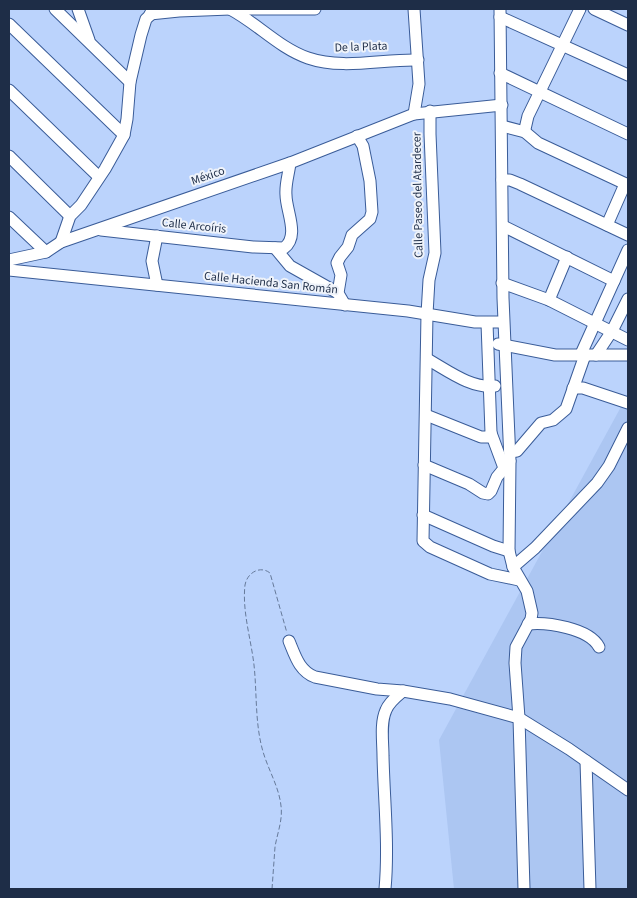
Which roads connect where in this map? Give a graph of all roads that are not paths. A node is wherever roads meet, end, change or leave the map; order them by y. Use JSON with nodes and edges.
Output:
{"nodes":[{"id":1,"x":54,"y":9,"type":"edge"},
{"id":2,"x":78,"y":9,"type":"edge"},
{"id":3,"x":230,"y":9,"type":"edge"},
{"id":4,"x":315,"y":9,"type":"edge"},
{"id":5,"x":414,"y":9,"type":"edge"},
{"id":6,"x":580,"y":9,"type":"edge"},
{"id":7,"x":594,"y":9,"type":"edge"},
{"id":8,"x":153,"y":12,"type":"edge"},
{"id":9,"x":500,"y":13,"type":"edge"},
{"id":10,"x":9,"y":24,"type":"edge"},
{"id":11,"x":628,"y":25,"type":"edge"},
{"id":12,"x":89,"y":42,"type":"junction"},
{"id":13,"x":564,"y":45,"type":"junction"},
{"id":14,"x":584,"y":54,"type":"junction"},
{"id":15,"x":418,"y":60,"type":"junction"},
{"id":16,"x":553,"y":65,"type":"junction"},
{"id":17,"x":500,"y":73,"type":"junction"},
{"id":18,"x":628,"y":75,"type":"edge"},
{"id":19,"x":130,"y":82,"type":"junction"},
{"id":20,"x":9,"y":90,"type":"edge"},
{"id":21,"x":539,"y":92,"type":"junction"},
{"id":22,"x":502,"y":105,"type":"junction"},
{"id":23,"x":430,"y":112,"type":"junction"},
{"id":24,"x":414,"y":114,"type":"junction"},
{"id":25,"x":502,"y":126,"type":"junction"},
{"id":26,"x":525,"y":132,"type":"junction"},
{"id":27,"x":628,"y":134,"type":"edge"},
{"id":28,"x":124,"y":135,"type":"junction"},
{"id":29,"x":357,"y":136,"type":"junction"},
{"id":30,"x":9,"y":156,"type":"edge"},
{"id":31,"x":290,"y":163,"type":"junction"},
{"id":32,"x":99,"y":177,"type":"junction"},
{"id":33,"x":502,"y":180,"type":"junction"},
{"id":34,"x":627,"y":184,"type":"edge"},
{"id":35,"x":9,"y":216,"type":"edge"},
{"id":36,"x":70,"y":216,"type":"junction"},
{"id":37,"x":607,"y":225,"type":"junction"},
{"id":38,"x":502,"y":226,"type":"junction"},
{"id":39,"x":97,"y":229,"type":"junction"},
{"id":40,"x":628,"y":235,"type":"edge"},
{"id":41,"x":157,"y":236,"type":"junction"},
{"id":42,"x":61,"y":242,"type":"junction"},
{"id":43,"x":281,"y":248,"type":"junction"},
{"id":44,"x":628,"y":250,"type":"edge"},
{"id":45,"x":46,"y":252,"type":"junction"},
{"id":46,"x":567,"y":257,"type":"junction"},
{"id":47,"x":9,"y":260,"type":"edge"},
{"id":48,"x":9,"y":270,"type":"edge"},
{"id":49,"x":614,"y":281,"type":"junction"},
{"id":50,"x":502,"y":283,"type":"junction"},
{"id":51,"x":157,"y":285,"type":"junction"},
{"id":52,"x":338,"y":293,"type":"junction"},
{"id":53,"x":628,"y":299,"type":"edge"},
{"id":54,"x":549,"y":300,"type":"junction"},
{"id":55,"x":345,"y":305,"type":"junction"},
{"id":56,"x":427,"y":314,"type":"junction"},
{"id":57,"x":503,"y":322,"type":"junction"},
{"id":58,"x":487,"y":323,"type":"junction"},
{"id":59,"x":596,"y":323,"type":"junction"},
{"id":60,"x":612,"y":331,"type":"junction"},
{"id":61,"x":628,"y":340,"type":"edge"},
{"id":62,"x":488,"y":342,"type":"junction"},
{"id":63,"x":504,"y":345,"type":"junction"},
{"id":64,"x":583,"y":354,"type":"junction"},
{"id":65,"x":596,"y":355,"type":"junction"},
{"id":66,"x":628,"y":355,"type":"edge"},
{"id":67,"x":427,"y":359,"type":"junction"},
{"id":68,"x":506,"y":385,"type":"junction"},
{"id":69,"x":489,"y":387,"type":"junction"},
{"id":70,"x":573,"y":388,"type":"junction"},
{"id":71,"x":628,"y":403,"type":"edge"},
{"id":72,"x":426,"y":415,"type":"junction"},
{"id":73,"x":628,"y":428,"type":"edge"},
{"id":74,"x":490,"y":433,"type":"junction"},
{"id":75,"x":508,"y":460,"type":"junction"},
{"id":76,"x":424,"y":465,"type":"junction"},
{"id":77,"x":423,"y":515,"type":"junction"},
{"id":78,"x":509,"y":551,"type":"junction"},
{"id":79,"x":513,"y":567,"type":"junction"},
{"id":80,"x":519,"y":580,"type":"junction"},
{"id":81,"x":528,"y":624,"type":"junction"},
{"id":82,"x":289,"y":641,"type":"road end"},
{"id":83,"x":599,"y":647,"type":"dead end"},
{"id":84,"x":403,"y":690,"type":"junction"},
{"id":85,"x":519,"y":718,"type":"junction"},
{"id":86,"x":586,"y":762,"type":"junction"},
{"id":87,"x":628,"y":790,"type":"edge"},
{"id":88,"x":385,"y":889,"type":"edge"},
{"id":89,"x":524,"y":889,"type":"edge"},
{"id":90,"x":590,"y":889,"type":"edge"}],
"edges":[{"from":1,"to":12,"type":"street"},
{"from":2,"to":12,"type":"street"},
{"from":3,"to":4,"type":"street"},
{"from":3,"to":8,"type":"street"},
{"from":3,"to":15,"type":"street","name":"De la Plata"},
{"from":5,"to":15,"type":"street","name":"Calle Paseo del Atardecer"},
{"from":6,"to":13,"type":"street"},
{"from":7,"to":11,"type":"street"},
{"from":8,"to":19,"type":"street"},
{"from":9,"to":13,"type":"street"},
{"from":9,"to":17,"type":"street"},
{"from":10,"to":28,"type":"street"},
{"from":12,"to":19,"type":"street"},
{"from":13,"to":14,"type":"street"},
{"from":13,"to":16,"type":"street"},
{"from":14,"to":16,"type":"street"},
{"from":14,"to":18,"type":"street"},
{"from":15,"to":24,"type":"street","name":"Calle Paseo del Atardecer"},
{"from":16,"to":21,"type":"street"},
{"from":17,"to":21,"type":"street"},
{"from":17,"to":22,"type":"street"},
{"from":19,"to":28,"type":"street"},
{"from":20,"to":32,"type":"street"},
{"from":21,"to":26,"type":"street"},
{"from":21,"to":27,"type":"street"},
{"from":22,"to":23,"type":"street","name":"México"},
{"from":22,"to":25,"type":"street"},
{"from":23,"to":24,"type":"street","name":"México"},
{"from":23,"to":56,"type":"street","name":"Calle Paseo del Atardecer"},
{"from":24,"to":29,"type":"street","name":"México"},
{"from":25,"to":26,"type":"street"},
{"from":25,"to":33,"type":"street"},
{"from":26,"to":34,"type":"street"},
{"from":28,"to":32,"type":"street"},
{"from":29,"to":31,"type":"street","name":"México"},
{"from":29,"to":52,"type":"street","name":"Calle Hacienda San Román"},
{"from":30,"to":36,"type":"street"},
{"from":31,"to":39,"type":"street","name":"México"},
{"from":31,"to":43,"type":"street"},
{"from":32,"to":36,"type":"street"},
{"from":33,"to":37,"type":"street"},
{"from":33,"to":38,"type":"street"},
{"from":34,"to":37,"type":"street"},
{"from":35,"to":45,"type":"street"},
{"from":36,"to":42,"type":"street"},
{"from":37,"to":40,"type":"street"},
{"from":38,"to":46,"type":"street"},
{"from":38,"to":50,"type":"street"},
{"from":39,"to":41,"type":"street","name":"Calle Arcoíris"},
{"from":39,"to":42,"type":"street","name":"México"},
{"from":41,"to":43,"type":"street","name":"Calle Arcoíris"},
{"from":41,"to":51,"type":"street"},
{"from":42,"to":45,"type":"street","name":"México"},
{"from":43,"to":52,"type":"street"},
{"from":44,"to":49,"type":"street"},
{"from":45,"to":47,"type":"street","name":"México"},
{"from":46,"to":49,"type":"street"},
{"from":46,"to":54,"type":"street"},
{"from":48,"to":51,"type":"street","name":"Calle Hacienda San Román"},
{"from":49,"to":59,"type":"street"},
{"from":50,"to":54,"type":"street"},
{"from":50,"to":57,"type":"street"},
{"from":51,"to":55,"type":"street","name":"Calle Hacienda San Román"},
{"from":52,"to":55,"type":"street","name":"Calle Hacienda San Román"},
{"from":53,"to":60,"type":"street"},
{"from":54,"to":59,"type":"street"},
{"from":55,"to":56,"type":"street"},
{"from":56,"to":58,"type":"street"},
{"from":56,"to":67,"type":"street","name":"Calle Paseo del Atardecer"},
{"from":57,"to":58,"type":"street"},
{"from":57,"to":63,"type":"street"},
{"from":58,"to":62,"type":"street"},
{"from":59,"to":60,"type":"street"},
{"from":59,"to":64,"type":"street"},
{"from":60,"to":61,"type":"street"},
{"from":60,"to":65,"type":"street"},
{"from":62,"to":63,"type":"street"},
{"from":62,"to":69,"type":"street"},
{"from":63,"to":64,"type":"street"},
{"from":63,"to":68,"type":"street"},
{"from":64,"to":65,"type":"street"},
{"from":64,"to":70,"type":"street"},
{"from":65,"to":66,"type":"street"},
{"from":67,"to":69,"type":"street"},
{"from":67,"to":72,"type":"street","name":"Calle Paseo del Atardecer"},
{"from":68,"to":69,"type":"street"},
{"from":68,"to":75,"type":"street"},
{"from":69,"to":74,"type":"street"},
{"from":70,"to":71,"type":"street"},
{"from":70,"to":75,"type":"street"},
{"from":72,"to":74,"type":"street"},
{"from":72,"to":76,"type":"street","name":"Calle Paseo del Atardecer"},
{"from":73,"to":79,"type":"street"},
{"from":74,"to":75,"type":"street"},
{"from":75,"to":76,"type":"street"},
{"from":75,"to":78,"type":"street"},
{"from":76,"to":77,"type":"street","name":"Calle Paseo del Atardecer"},
{"from":77,"to":78,"type":"street"},
{"from":77,"to":80,"type":"street","name":"Calle Paseo del Atardecer"},
{"from":78,"to":79,"type":"street"},
{"from":79,"to":80,"type":"street"},
{"from":80,"to":81,"type":"street"},
{"from":81,"to":83,"type":"street"},
{"from":81,"to":85,"type":"street"},
{"from":82,"to":84,"type":"street"},
{"from":84,"to":85,"type":"street"},
{"from":84,"to":88,"type":"street"},
{"from":85,"to":86,"type":"street"},
{"from":85,"to":89,"type":"street"},
{"from":86,"to":87,"type":"street"},
{"from":86,"to":90,"type":"street"}]}
